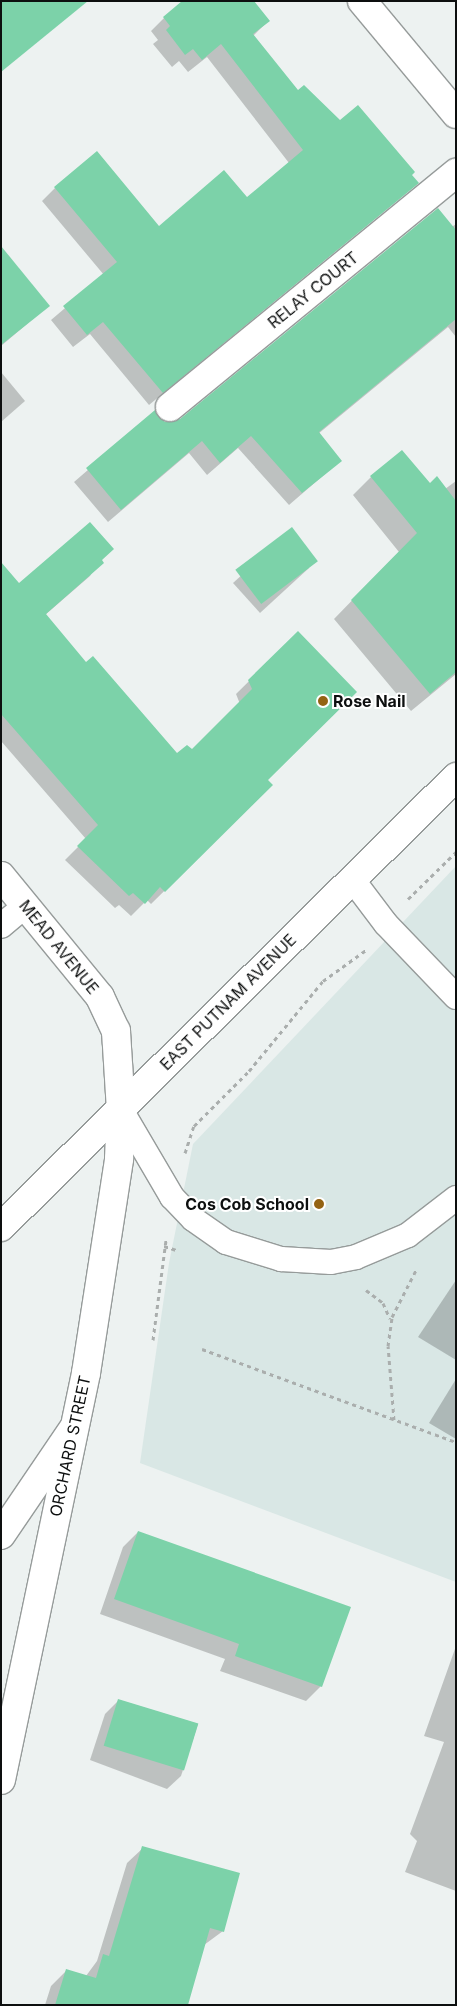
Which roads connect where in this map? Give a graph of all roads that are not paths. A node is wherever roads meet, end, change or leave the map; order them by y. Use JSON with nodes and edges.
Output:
{"nodes":[{"id":1,"x":362,"y":1,"type":"edge"},
{"id":2,"x":456,"y":114,"type":"edge"},
{"id":3,"x":456,"y":173,"type":"edge"},
{"id":4,"x":170,"y":407,"type":"dead end"},
{"id":5,"x":456,"y":777,"type":"edge"},
{"id":6,"x":1,"y":876,"type":"edge"},
{"id":7,"x":352,"y":879,"type":"junction"},
{"id":8,"x":25,"y":906,"type":"junction"},
{"id":9,"x":1,"y":926,"type":"edge"},
{"id":10,"x":456,"y":997,"type":"edge"},
{"id":11,"x":121,"y":1110,"type":"junction"},
{"id":12,"x":456,"y":1198,"type":"edge"},
{"id":13,"x":1,"y":1228,"type":"edge"},
{"id":14,"x":73,"y":1429,"type":"junction"},
{"id":15,"x":1,"y":1536,"type":"edge"},
{"id":16,"x":2,"y":1774,"type":"edge"}],
"edges":[{"from":1,"to":2,"type":"main road"},
{"from":3,"to":4,"type":"main road","name":"RELAY COURT"},
{"from":5,"to":7,"type":"main road","name":"EAST PUTNAM AVENUE"},
{"from":6,"to":8,"type":"main road","name":"MEAD AVENUE"},
{"from":7,"to":10,"type":"lane"},
{"from":7,"to":11,"type":"main road","name":"EAST PUTNAM AVENUE"},
{"from":8,"to":9,"type":"lane"},
{"from":8,"to":11,"type":"main road","name":"MEAD AVENUE"},
{"from":11,"to":12,"type":"lane"},
{"from":11,"to":13,"type":"main road","name":"EAST PUTNAM AVENUE"},
{"from":11,"to":14,"type":"main road","name":"ORCHARD STREET"},
{"from":14,"to":15,"type":"main road"},
{"from":14,"to":16,"type":"main road","name":"ORCHARD STREET"}]}
